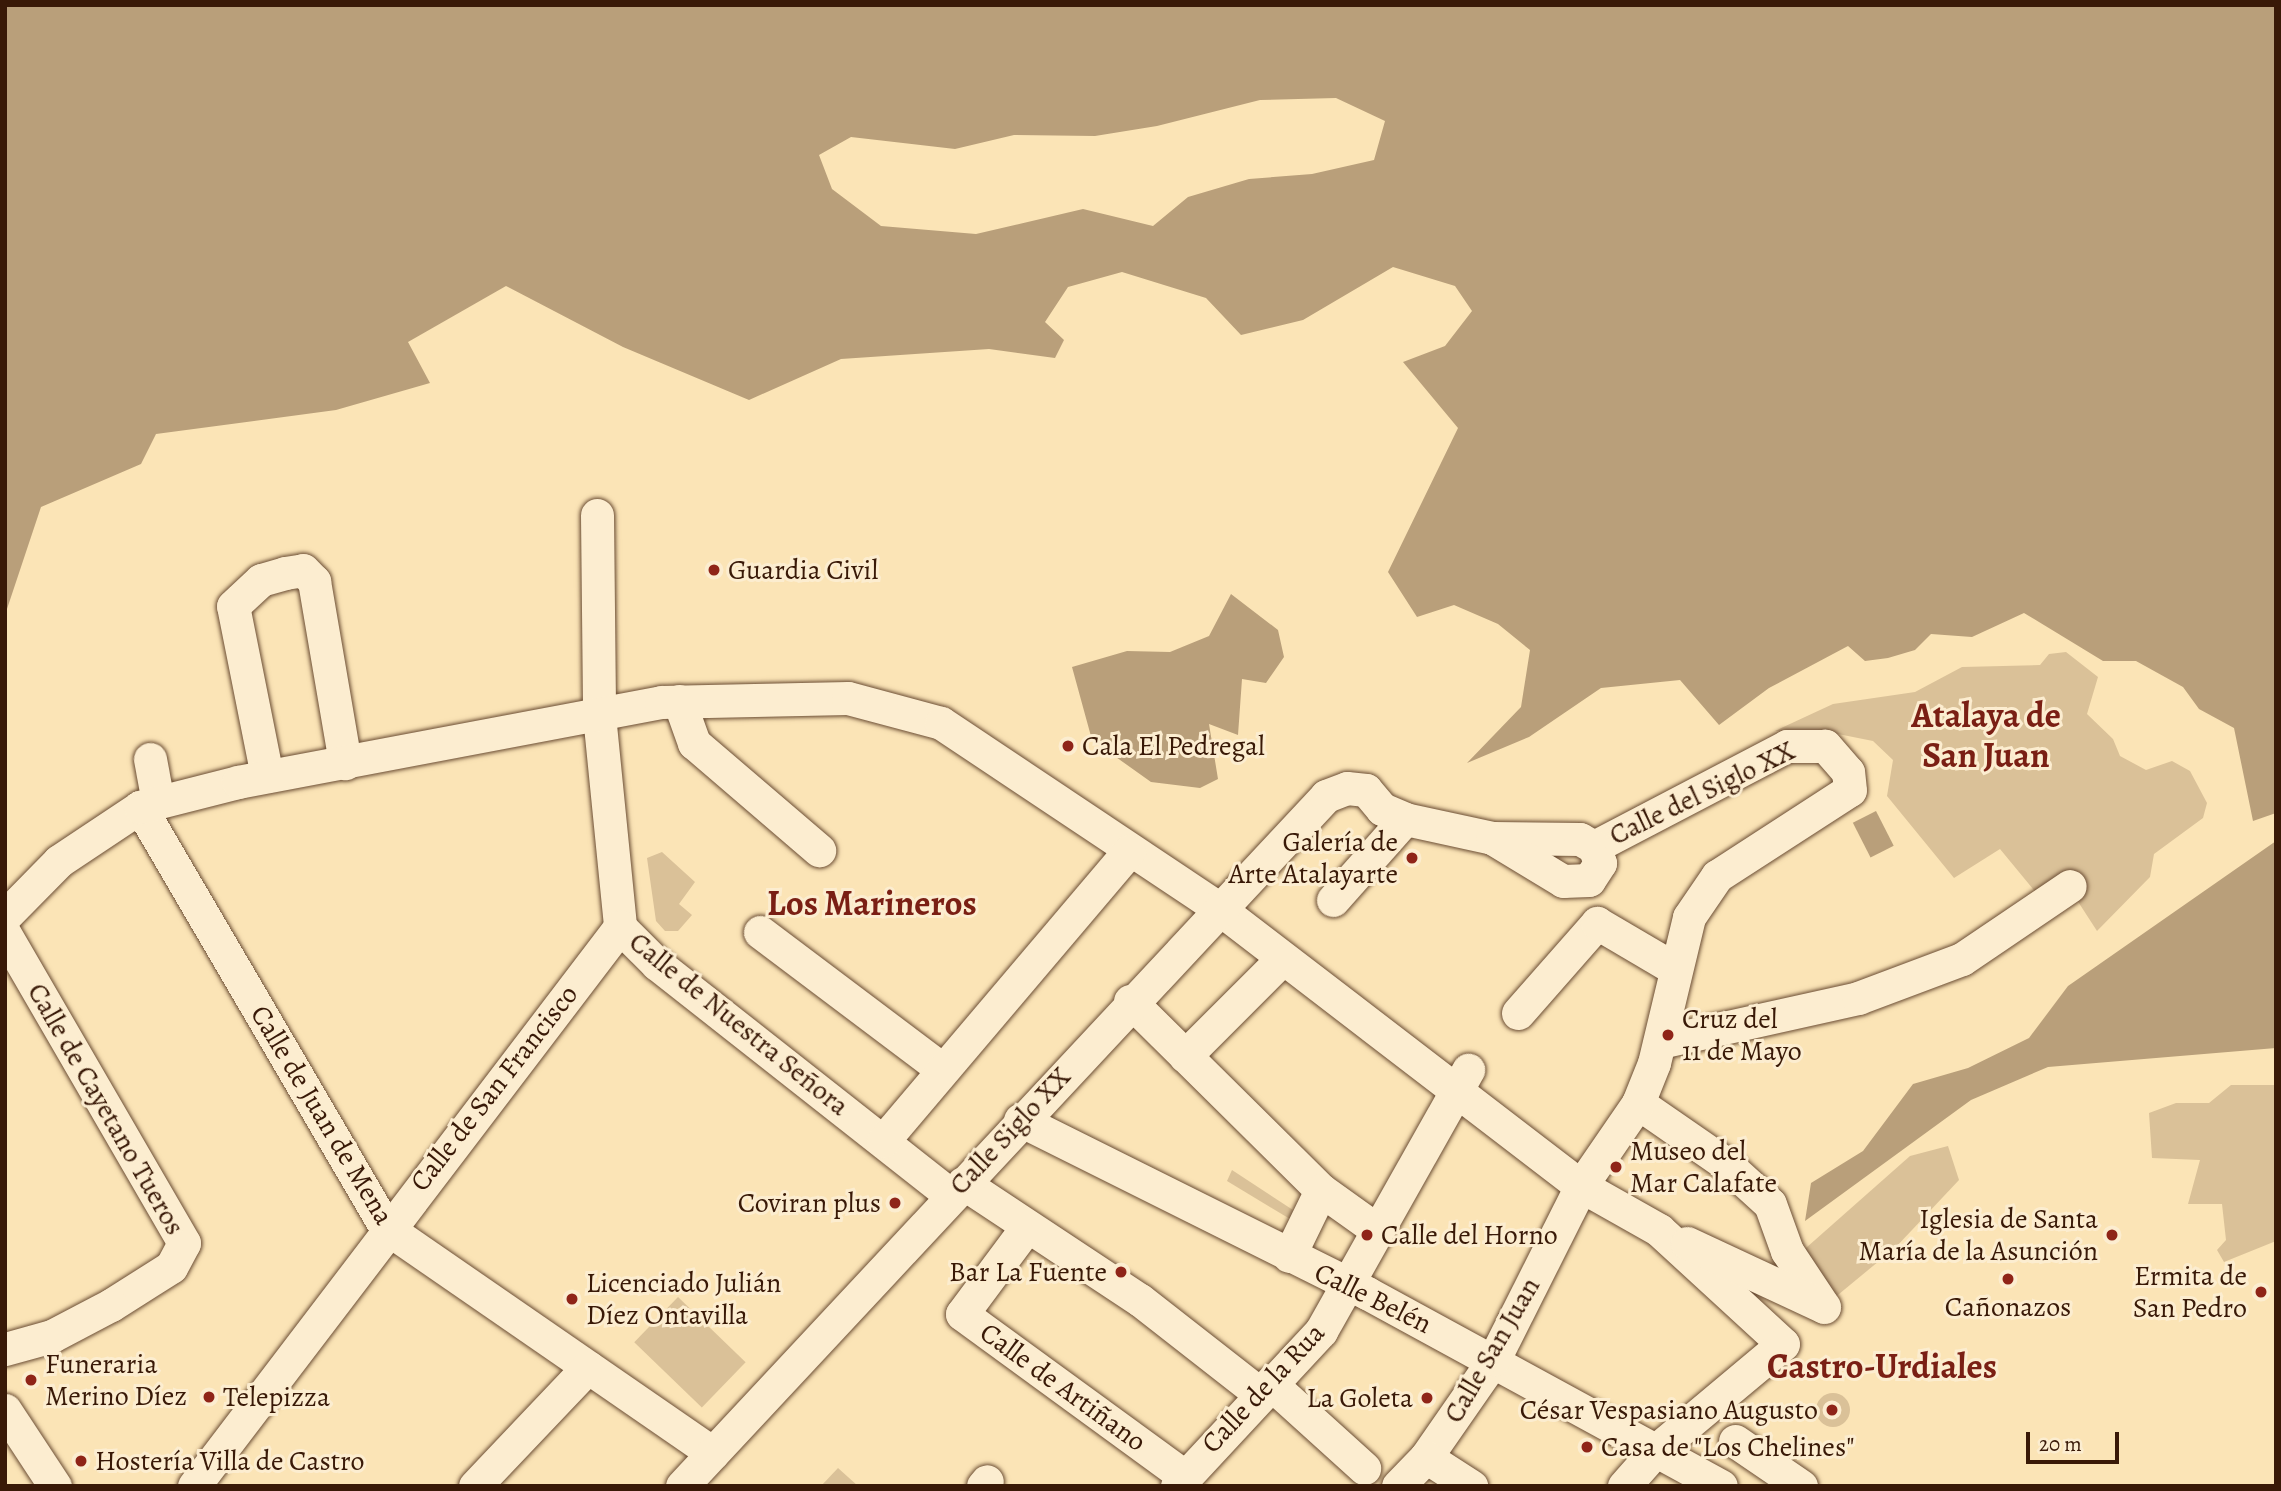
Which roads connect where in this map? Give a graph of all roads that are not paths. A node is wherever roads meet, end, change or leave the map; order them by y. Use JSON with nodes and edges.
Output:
{"nodes":[{"id":1,"x":597,"y":515,"type":"dead end"},
{"id":2,"x":679,"y":701,"type":"junction"},
{"id":3,"x":598,"y":715,"type":"junction"},
{"id":4,"x":150,"y":759,"type":"dead end"},
{"id":5,"x":345,"y":762,"type":"junction"},
{"id":6,"x":267,"y":776,"type":"junction"},
{"id":7,"x":1347,"y":788,"type":"joint"},
{"id":8,"x":1837,"y":801,"type":"joint"},
{"id":9,"x":149,"y":805,"type":"junction"},
{"id":10,"x":1405,"y":819,"type":"junction"},
{"id":11,"x":819,"y":850,"type":"dead end"},
{"id":12,"x":1129,"y":851,"type":"junction"},
{"id":13,"x":2070,"y":886,"type":"dead end"},
{"id":14,"x":1333,"y":900,"type":"dead end"},
{"id":15,"x":1217,"y":907,"type":"junction"},
{"id":16,"x":5,"y":916,"type":"edge"},
{"id":17,"x":620,"y":927,"type":"junction"},
{"id":18,"x":760,"y":932,"type":"dead end"},
{"id":19,"x":5,"y":934,"type":"edge"},
{"id":20,"x":1283,"y":959,"type":"junction"},
{"id":21,"x":1675,"y":969,"type":"junction"},
{"id":22,"x":1130,"y":1001,"type":"junction"},
{"id":23,"x":1518,"y":1013,"type":"dead end"},
{"id":24,"x":1660,"y":1042,"type":"junction"},
{"id":25,"x":1185,"y":1056,"type":"junction"},
{"id":26,"x":942,"y":1069,"type":"junction"},
{"id":27,"x":1463,"y":1078,"type":"junction"},
{"id":28,"x":1638,"y":1103,"type":"junction"},
{"id":29,"x":1020,"y":1120,"type":"junction"},
{"id":30,"x":883,"y":1141,"type":"junction"},
{"id":31,"x":1581,"y":1186,"type":"junction"},
{"id":32,"x":957,"y":1189,"type":"junction"},
{"id":33,"x":1321,"y":1190,"type":"junction"},
{"id":34,"x":385,"y":1227,"type":"junction"},
{"id":35,"x":1026,"y":1228,"type":"junction"},
{"id":36,"x":1377,"y":1230,"type":"junction"},
{"id":37,"x":1659,"y":1230,"type":"junction"},
{"id":38,"x":1289,"y":1256,"type":"junction"},
{"id":39,"x":1351,"y":1287,"type":"junction"},
{"id":40,"x":5,"y":1349,"type":"edge"},
{"id":41,"x":1494,"y":1359,"type":"junction"},
{"id":42,"x":588,"y":1367,"type":"junction"},
{"id":43,"x":1264,"y":1388,"type":"junction"},
{"id":44,"x":5,"y":1410,"type":"edge"},
{"id":45,"x":1735,"y":1441,"type":"dead end"},
{"id":46,"x":1655,"y":1451,"type":"junction"},
{"id":47,"x":713,"y":1453,"type":"junction"},
{"id":48,"x":1426,"y":1457,"type":"junction"},
{"id":49,"x":1364,"y":1468,"type":"dead end"},
{"id":50,"x":1180,"y":1480,"type":"edge"},
{"id":51,"x":55,"y":1486,"type":"edge"},
{"id":52,"x":194,"y":1486,"type":"edge"},
{"id":53,"x":475,"y":1486,"type":"edge"},
{"id":54,"x":682,"y":1486,"type":"edge"},
{"id":55,"x":1398,"y":1486,"type":"edge"},
{"id":56,"x":1471,"y":1486,"type":"edge"},
{"id":57,"x":1624,"y":1486,"type":"edge"},
{"id":58,"x":1721,"y":1486,"type":"edge"},
{"id":59,"x":1801,"y":1486,"type":"edge"}],
"edges":[{"from":1,"to":3,"type":"street","name":"Calle de Nuestra Señora"},
{"from":2,"to":3,"type":"street"},
{"from":2,"to":11,"type":"street"},
{"from":2,"to":12,"type":"street"},
{"from":3,"to":5,"type":"street"},
{"from":3,"to":17,"type":"street","name":"Calle de Nuestra Señora"},
{"from":4,"to":9,"type":"street","name":"Calle de Juan de Mena"},
{"from":5,"to":6,"type":"street"},
{"from":5,"to":6,"type":"street"},
{"from":6,"to":9,"type":"street"},
{"from":7,"to":10,"type":"street","name":"Calle del Siglo XX"},
{"from":7,"to":15,"type":"street","name":"Calle Siglo XX"},
{"from":8,"to":10,"type":"street","name":"Calle del Siglo XX"},
{"from":8,"to":21,"type":"street","name":"Calle San Juan"},
{"from":9,"to":16,"type":"street"},
{"from":9,"to":34,"type":"street","name":"Calle de Juan de Mena"},
{"from":10,"to":14,"type":"street"},
{"from":12,"to":15,"type":"street"},
{"from":12,"to":26,"type":"street"},
{"from":13,"to":24,"type":"street"},
{"from":15,"to":20,"type":"street"},
{"from":15,"to":22,"type":"street","name":"Calle Siglo XX"},
{"from":17,"to":30,"type":"street","name":"Calle de Nuestra Señora"},
{"from":17,"to":34,"type":"street","name":"Calle de San Francisco"},
{"from":18,"to":26,"type":"street"},
{"from":19,"to":40,"type":"street","name":"Calle de Cayetano Tueros"},
{"from":20,"to":25,"type":"street"},
{"from":20,"to":27,"type":"street"},
{"from":21,"to":23,"type":"street"},
{"from":21,"to":24,"type":"street","name":"Calle San Juan"},
{"from":22,"to":25,"type":"street"},
{"from":22,"to":29,"type":"street","name":"Calle Siglo XX"},
{"from":24,"to":28,"type":"street","name":"Calle San Juan"},
{"from":25,"to":33,"type":"street"},
{"from":26,"to":30,"type":"street"},
{"from":27,"to":31,"type":"street"},
{"from":27,"to":36,"type":"street","name":"Calle de la Rua"},
{"from":28,"to":31,"type":"street","name":"Calle San Juan"},
{"from":28,"to":37,"type":"street"},
{"from":29,"to":32,"type":"street","name":"Calle Siglo XX"},
{"from":29,"to":38,"type":"street","name":"Calle Belén"},
{"from":30,"to":32,"type":"street","name":"Calle de Nuestra Señora"},
{"from":31,"to":37,"type":"street"},
{"from":31,"to":41,"type":"street","name":"Calle San Juan"},
{"from":32,"to":35,"type":"street","name":"Calle de Nuestra Señora"},
{"from":32,"to":47,"type":"street","name":"Calle Siglo XX"},
{"from":33,"to":36,"type":"street"},
{"from":33,"to":38,"type":"street"},
{"from":34,"to":42,"type":"street","name":"Calle de Juan de Mena"},
{"from":34,"to":52,"type":"street","name":"Calle de San Francisco"},
{"from":35,"to":43,"type":"street","name":"Calle de Nuestra Señora"},
{"from":35,"to":50,"type":"street","name":"Calle de Artiñano"},
{"from":36,"to":39,"type":"street","name":"Calle de la Rua"},
{"from":37,"to":46,"type":"street"},
{"from":38,"to":39,"type":"street","name":"Calle Belén"},
{"from":39,"to":41,"type":"street","name":"Calle Belén"},
{"from":39,"to":43,"type":"street","name":"Calle de la Rua"},
{"from":41,"to":46,"type":"street","name":"Calle Belén"},
{"from":41,"to":48,"type":"street","name":"Calle San Juan"},
{"from":42,"to":47,"type":"street","name":"Calle de Juan de Mena"},
{"from":42,"to":53,"type":"street"},
{"from":43,"to":49,"type":"street","name":"Calle de Nuestra Señora"},
{"from":43,"to":50,"type":"street","name":"Calle de la Rua"},
{"from":44,"to":51,"type":"street"},
{"from":45,"to":59,"type":"street"},
{"from":46,"to":57,"type":"street"},
{"from":46,"to":58,"type":"street","name":"Calle Belén"},
{"from":47,"to":54,"type":"street","name":"Calle Siglo XX"},
{"from":48,"to":55,"type":"street","name":"Calle San Juan"},
{"from":48,"to":56,"type":"street"}]}
